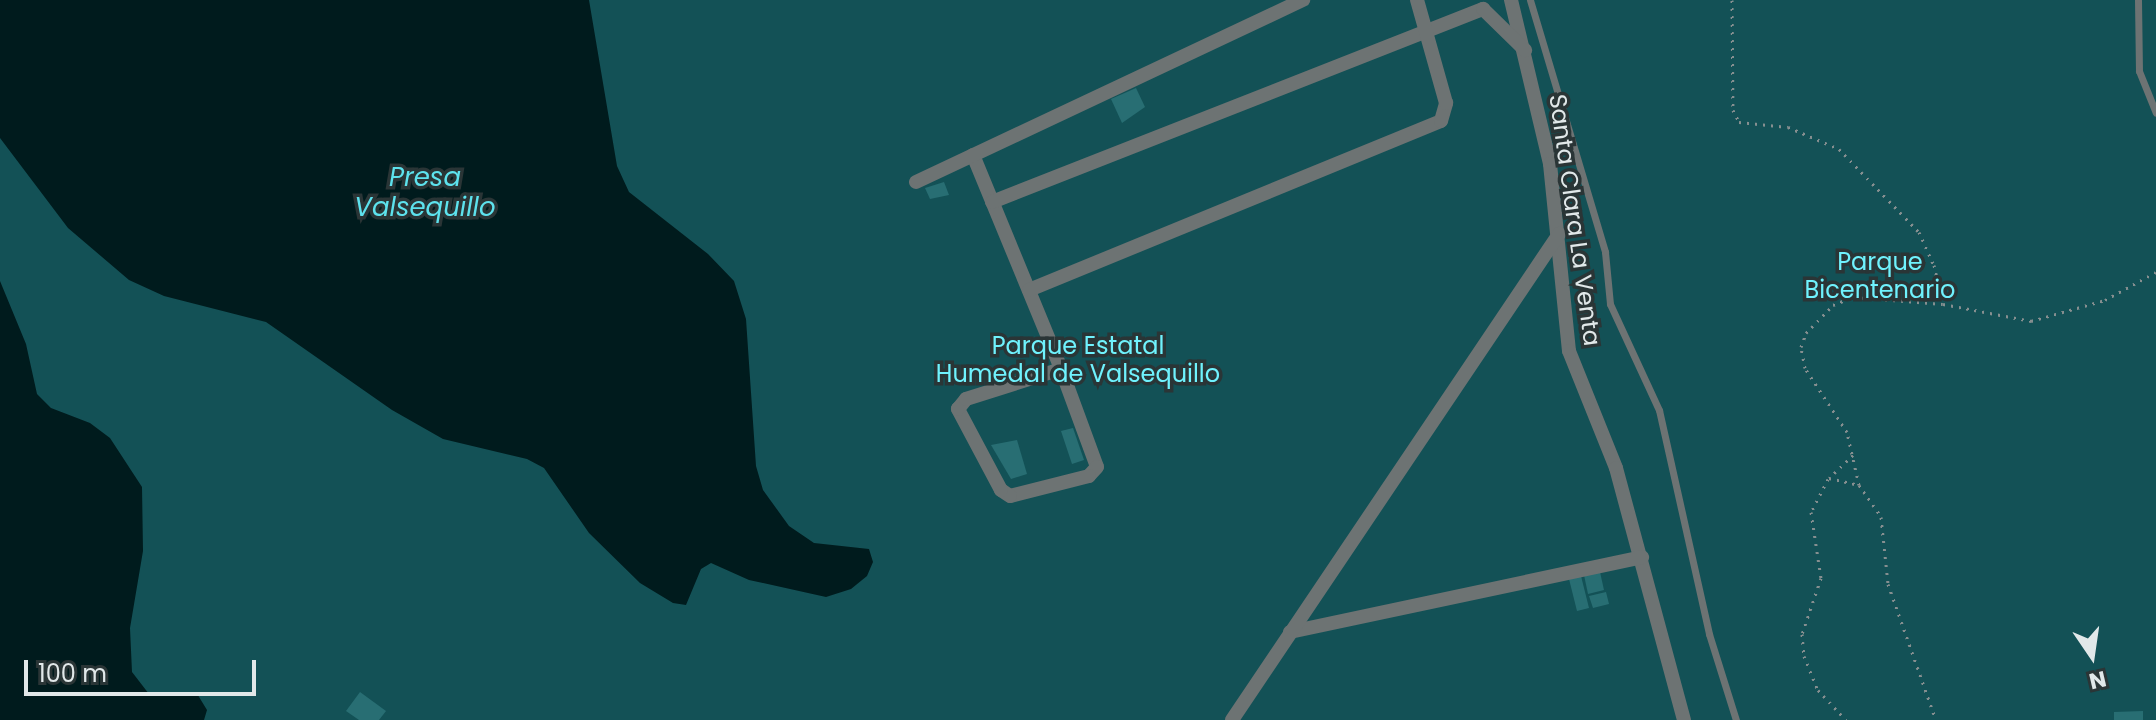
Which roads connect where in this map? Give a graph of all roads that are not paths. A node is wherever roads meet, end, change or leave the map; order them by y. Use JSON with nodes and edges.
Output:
{"nodes":[{"id":1,"x":1303,"y":0,"type":"edge"},
{"id":2,"x":1417,"y":0,"type":"edge"},
{"id":3,"x":1511,"y":0,"type":"edge"},
{"id":4,"x":1530,"y":0,"type":"edge"},
{"id":5,"x":2138,"y":0,"type":"edge"},
{"id":6,"x":1481,"y":5,"type":"edge"},
{"id":7,"x":1427,"y":30,"type":"junction"},
{"id":8,"x":1525,"y":50,"type":"junction"},
{"id":9,"x":2156,"y":113,"type":"edge"},
{"id":10,"x":973,"y":155,"type":"junction"},
{"id":11,"x":916,"y":182,"type":"dead end"},
{"id":12,"x":992,"y":202,"type":"junction"},
{"id":13,"x":1559,"y":234,"type":"junction"},
{"id":14,"x":1029,"y":290,"type":"junction"},
{"id":15,"x":1061,"y":369,"type":"junction"},
{"id":16,"x":1642,"y":557,"type":"junction"},
{"id":17,"x":1290,"y":632,"type":"junction"},
{"id":18,"x":1232,"y":720,"type":"edge"},
{"id":19,"x":1684,"y":720,"type":"edge"},
{"id":20,"x":1736,"y":720,"type":"edge"}],
"edges":[{"from":1,"to":10,"type":"street"},
{"from":2,"to":7,"type":"street"},
{"from":3,"to":8,"type":"street","name":"Santa Clara La Venta"},
{"from":4,"to":20,"type":"lane"},
{"from":5,"to":9,"type":"lane"},
{"from":6,"to":7,"type":"street"},
{"from":6,"to":8,"type":"street"},
{"from":7,"to":12,"type":"street"},
{"from":7,"to":14,"type":"street"},
{"from":8,"to":13,"type":"street","name":"Santa Clara La Venta"},
{"from":10,"to":11,"type":"street"},
{"from":10,"to":12,"type":"street"},
{"from":12,"to":14,"type":"street"},
{"from":13,"to":16,"type":"street","name":"Santa Clara La Venta"},
{"from":13,"to":17,"type":"street"},
{"from":14,"to":15,"type":"street"},
{"from":15,"to":15,"type":"street"},
{"from":16,"to":17,"type":"street"},
{"from":16,"to":19,"type":"street","name":"Santa Clara La Venta"},
{"from":17,"to":18,"type":"street"}]}
